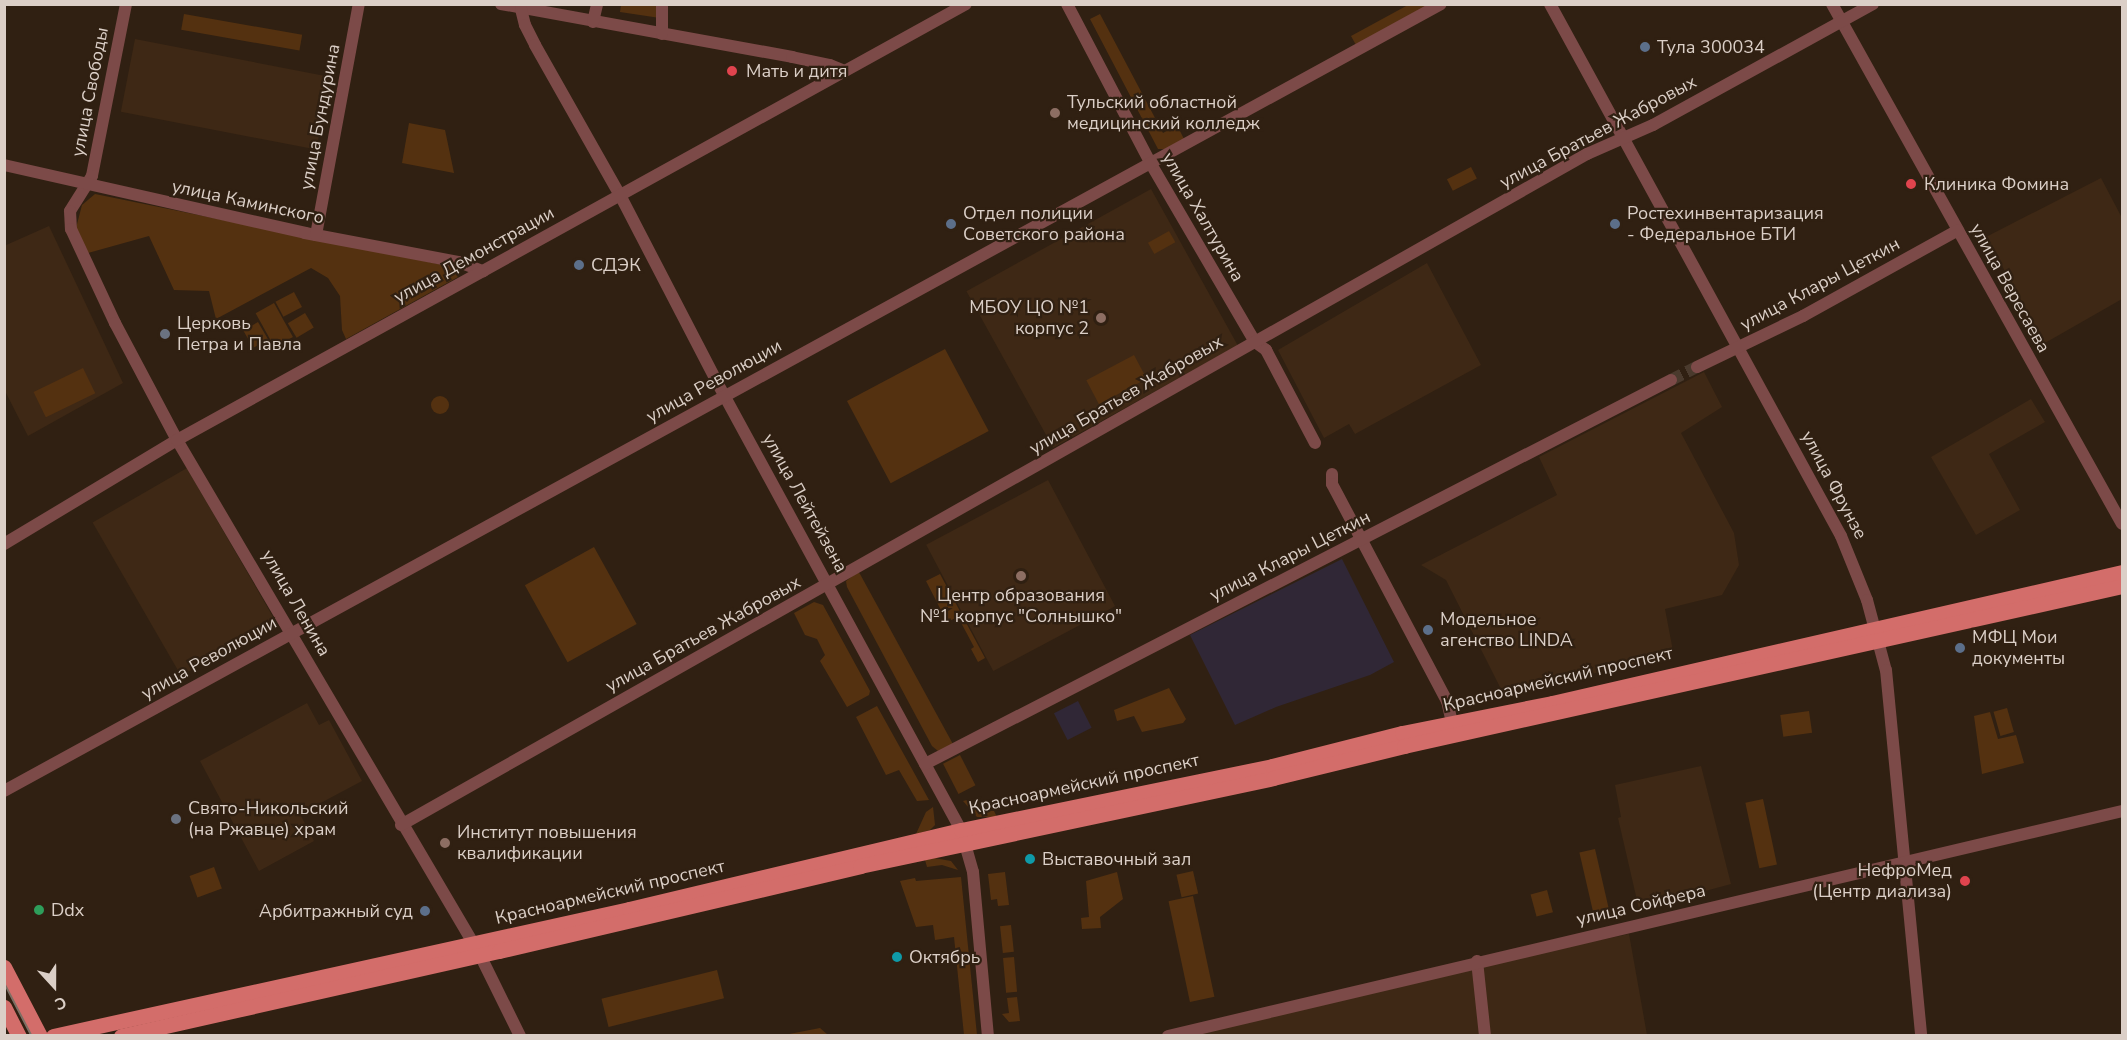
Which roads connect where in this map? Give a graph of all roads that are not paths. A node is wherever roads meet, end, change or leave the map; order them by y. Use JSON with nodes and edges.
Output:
{"nodes":[{"id":1,"x":126,"y":4,"type":"edge"},
{"id":2,"x":359,"y":4,"type":"edge"},
{"id":3,"x":501,"y":4,"type":"edge"},
{"id":4,"x":597,"y":4,"type":"edge"},
{"id":5,"x":662,"y":4,"type":"edge"},
{"id":6,"x":966,"y":4,"type":"edge"},
{"id":7,"x":1067,"y":4,"type":"edge"},
{"id":8,"x":1441,"y":4,"type":"edge"},
{"id":9,"x":1550,"y":4,"type":"edge"},
{"id":10,"x":1833,"y":4,"type":"edge"},
{"id":11,"x":1873,"y":4,"type":"edge"},
{"id":12,"x":521,"y":9,"type":"junction"},
{"id":13,"x":593,"y":22,"type":"junction"},
{"id":14,"x":1842,"y":22,"type":"junction"},
{"id":15,"x":662,"y":34,"type":"junction"},
{"id":16,"x":845,"y":71,"type":"junction"},
{"id":17,"x":1622,"y":138,"type":"junction"},
{"id":18,"x":1151,"y":164,"type":"junction"},
{"id":19,"x":4,"y":165,"type":"edge"},
{"id":20,"x":88,"y":185,"type":"junction"},
{"id":21,"x":620,"y":195,"type":"junction"},
{"id":22,"x":1958,"y":230,"type":"junction"},
{"id":23,"x":316,"y":235,"type":"junction"},
{"id":24,"x":483,"y":271,"type":"junction"},
{"id":25,"x":1255,"y":342,"type":"junction"},
{"id":26,"x":1738,"y":348,"type":"junction"},
{"id":27,"x":1696,"y":367,"type":"tunnel mouth"},
{"id":28,"x":1671,"y":380,"type":"tunnel mouth"},
{"id":29,"x":724,"y":395,"type":"junction"},
{"id":30,"x":177,"y":440,"type":"junction"},
{"id":31,"x":1315,"y":443,"type":"dead end"},
{"id":32,"x":1332,"y":474,"type":"dead end"},
{"id":33,"x":2122,"y":524,"type":"edge"},
{"id":34,"x":1362,"y":540,"type":"junction"},
{"id":35,"x":4,"y":544,"type":"edge"},
{"id":36,"x":2122,"y":572,"type":"edge"},
{"id":37,"x":827,"y":584,"type":"junction"},
{"id":38,"x":2122,"y":586,"type":"edge"},
{"id":39,"x":291,"y":633,"type":"junction"},
{"id":40,"x":1876,"y":634,"type":"junction"},
{"id":41,"x":1452,"y":722,"type":"junction"},
{"id":42,"x":925,"y":764,"type":"junction"},
{"id":43,"x":4,"y":791,"type":"edge"},
{"id":44,"x":2122,"y":811,"type":"edge"},
{"id":45,"x":401,"y":825,"type":"junction"},
{"id":46,"x":963,"y":837,"type":"junction"},
{"id":47,"x":1902,"y":864,"type":"junction"},
{"id":48,"x":476,"y":949,"type":"junction"},
{"id":49,"x":1477,"y":961,"type":"junction"},
{"id":50,"x":4,"y":968,"type":"edge"},
{"id":51,"x":4,"y":1007,"type":"edge"},
{"id":52,"x":19,"y":1035,"type":"edge"},
{"id":53,"x":40,"y":1035,"type":"edge"},
{"id":54,"x":53,"y":1035,"type":"edge"},
{"id":55,"x":121,"y":1035,"type":"edge"},
{"id":56,"x":520,"y":1035,"type":"edge"},
{"id":57,"x":988,"y":1035,"type":"edge"},
{"id":58,"x":1168,"y":1035,"type":"edge"},
{"id":59,"x":1485,"y":1035,"type":"edge"},
{"id":60,"x":1921,"y":1035,"type":"edge"}],
"edges":[{"from":1,"to":20,"type":"street","name":"улица Свободы"},
{"from":2,"to":23,"type":"street","name":"улица Бундурина"},
{"from":3,"to":12,"type":"street"},
{"from":4,"to":13,"type":"street"},
{"from":5,"to":15,"type":"street"},
{"from":6,"to":16,"type":"street","name":"улица Демонстрации"},
{"from":7,"to":18,"type":"street","name":"улица Халтурина"},
{"from":8,"to":18,"type":"street","name":"улица Революции"},
{"from":9,"to":17,"type":"street","name":"улица Фрунзе"},
{"from":10,"to":14,"type":"street","name":"улица Вересаева"},
{"from":11,"to":14,"type":"street","name":"улица Братьев Жабровых"},
{"from":12,"to":13,"type":"street"},
{"from":12,"to":21,"type":"street","name":"улица Лейтейзена"},
{"from":13,"to":15,"type":"street"},
{"from":14,"to":17,"type":"street","name":"улица Братьев Жабровых"},
{"from":14,"to":22,"type":"street","name":"улица Вересаева"},
{"from":15,"to":16,"type":"street"},
{"from":16,"to":21,"type":"street","name":"улица Демонстрации"},
{"from":17,"to":25,"type":"street","name":"улица Братьев Жабровых"},
{"from":17,"to":26,"type":"street","name":"улица Фрунзе"},
{"from":18,"to":25,"type":"street","name":"улица Халтурина"},
{"from":18,"to":29,"type":"street","name":"улица Революции"},
{"from":19,"to":20,"type":"street","name":"улица Каминского"},
{"from":20,"to":23,"type":"street","name":"улица Каминского"},
{"from":20,"to":30,"type":"street","name":"улица Ленина"},
{"from":21,"to":24,"type":"street","name":"улица Демонстрации"},
{"from":21,"to":29,"type":"street","name":"улица Лейтейзена"},
{"from":22,"to":26,"type":"street","name":"улица Клары Цеткин"},
{"from":22,"to":33,"type":"street","name":"улица Вересаева"},
{"from":23,"to":24,"type":"street","name":"улица Каминского"},
{"from":24,"to":30,"type":"street","name":"улица Демонстрации"},
{"from":25,"to":31,"type":"street","name":"улица Халтурина"},
{"from":25,"to":37,"type":"street","name":"улица Братьев Жабровых"},
{"from":26,"to":27,"type":"street","name":"улица Клары Цеткин"},
{"from":26,"to":40,"type":"street","name":"улица Фрунзе"},
{"from":28,"to":34,"type":"street","name":"улица Клары Цеткин"},
{"from":29,"to":37,"type":"street","name":"улица Лейтейзена"},
{"from":29,"to":39,"type":"street","name":"улица Революции"},
{"from":30,"to":35,"type":"street","name":"улица Демонстрации"},
{"from":30,"to":39,"type":"street","name":"улица Ленина"},
{"from":32,"to":34,"type":"street"},
{"from":34,"to":41,"type":"street"},
{"from":34,"to":42,"type":"street","name":"улица Клары Цеткин"},
{"from":36,"to":40,"type":"main road","name":"Красноармейский проспект"},
{"from":37,"to":42,"type":"street","name":"улица Лейтейзена"},
{"from":37,"to":45,"type":"street","name":"улица Братьев Жабровых"},
{"from":38,"to":40,"type":"main road","name":"Красноармейский проспект"},
{"from":39,"to":43,"type":"street","name":"улица Революции"},
{"from":39,"to":45,"type":"street","name":"улица Ленина"},
{"from":40,"to":41,"type":"main road","name":"Красноармейский проспект"},
{"from":40,"to":46,"type":"main road","name":"Красноармейский проспект"},
{"from":40,"to":47,"type":"street","name":"улица Фрунзе"},
{"from":41,"to":46,"type":"main road","name":"Красноармейский проспект"},
{"from":42,"to":46,"type":"street","name":"улица Лейтейзена"},
{"from":44,"to":47,"type":"street","name":"улица Сойфера"},
{"from":45,"to":48,"type":"street","name":"улица Ленина"},
{"from":46,"to":48,"type":"main road","name":"Красноармейский проспект"},
{"from":46,"to":57,"type":"street","name":"улица Лейтейзена"},
{"from":47,"to":49,"type":"street","name":"улица Сойфера"},
{"from":47,"to":60,"type":"street","name":"улица Фрунзе"},
{"from":48,"to":54,"type":"main road","name":"Красноармейский проспект"},
{"from":48,"to":55,"type":"main road","name":"Красноармейский проспект"},
{"from":48,"to":56,"type":"street","name":"улица Ленина"},
{"from":49,"to":58,"type":"street","name":"улица Сойфера"},
{"from":49,"to":59,"type":"street"},
{"from":50,"to":53,"type":"main road"},
{"from":51,"to":52,"type":"main road"}]}
